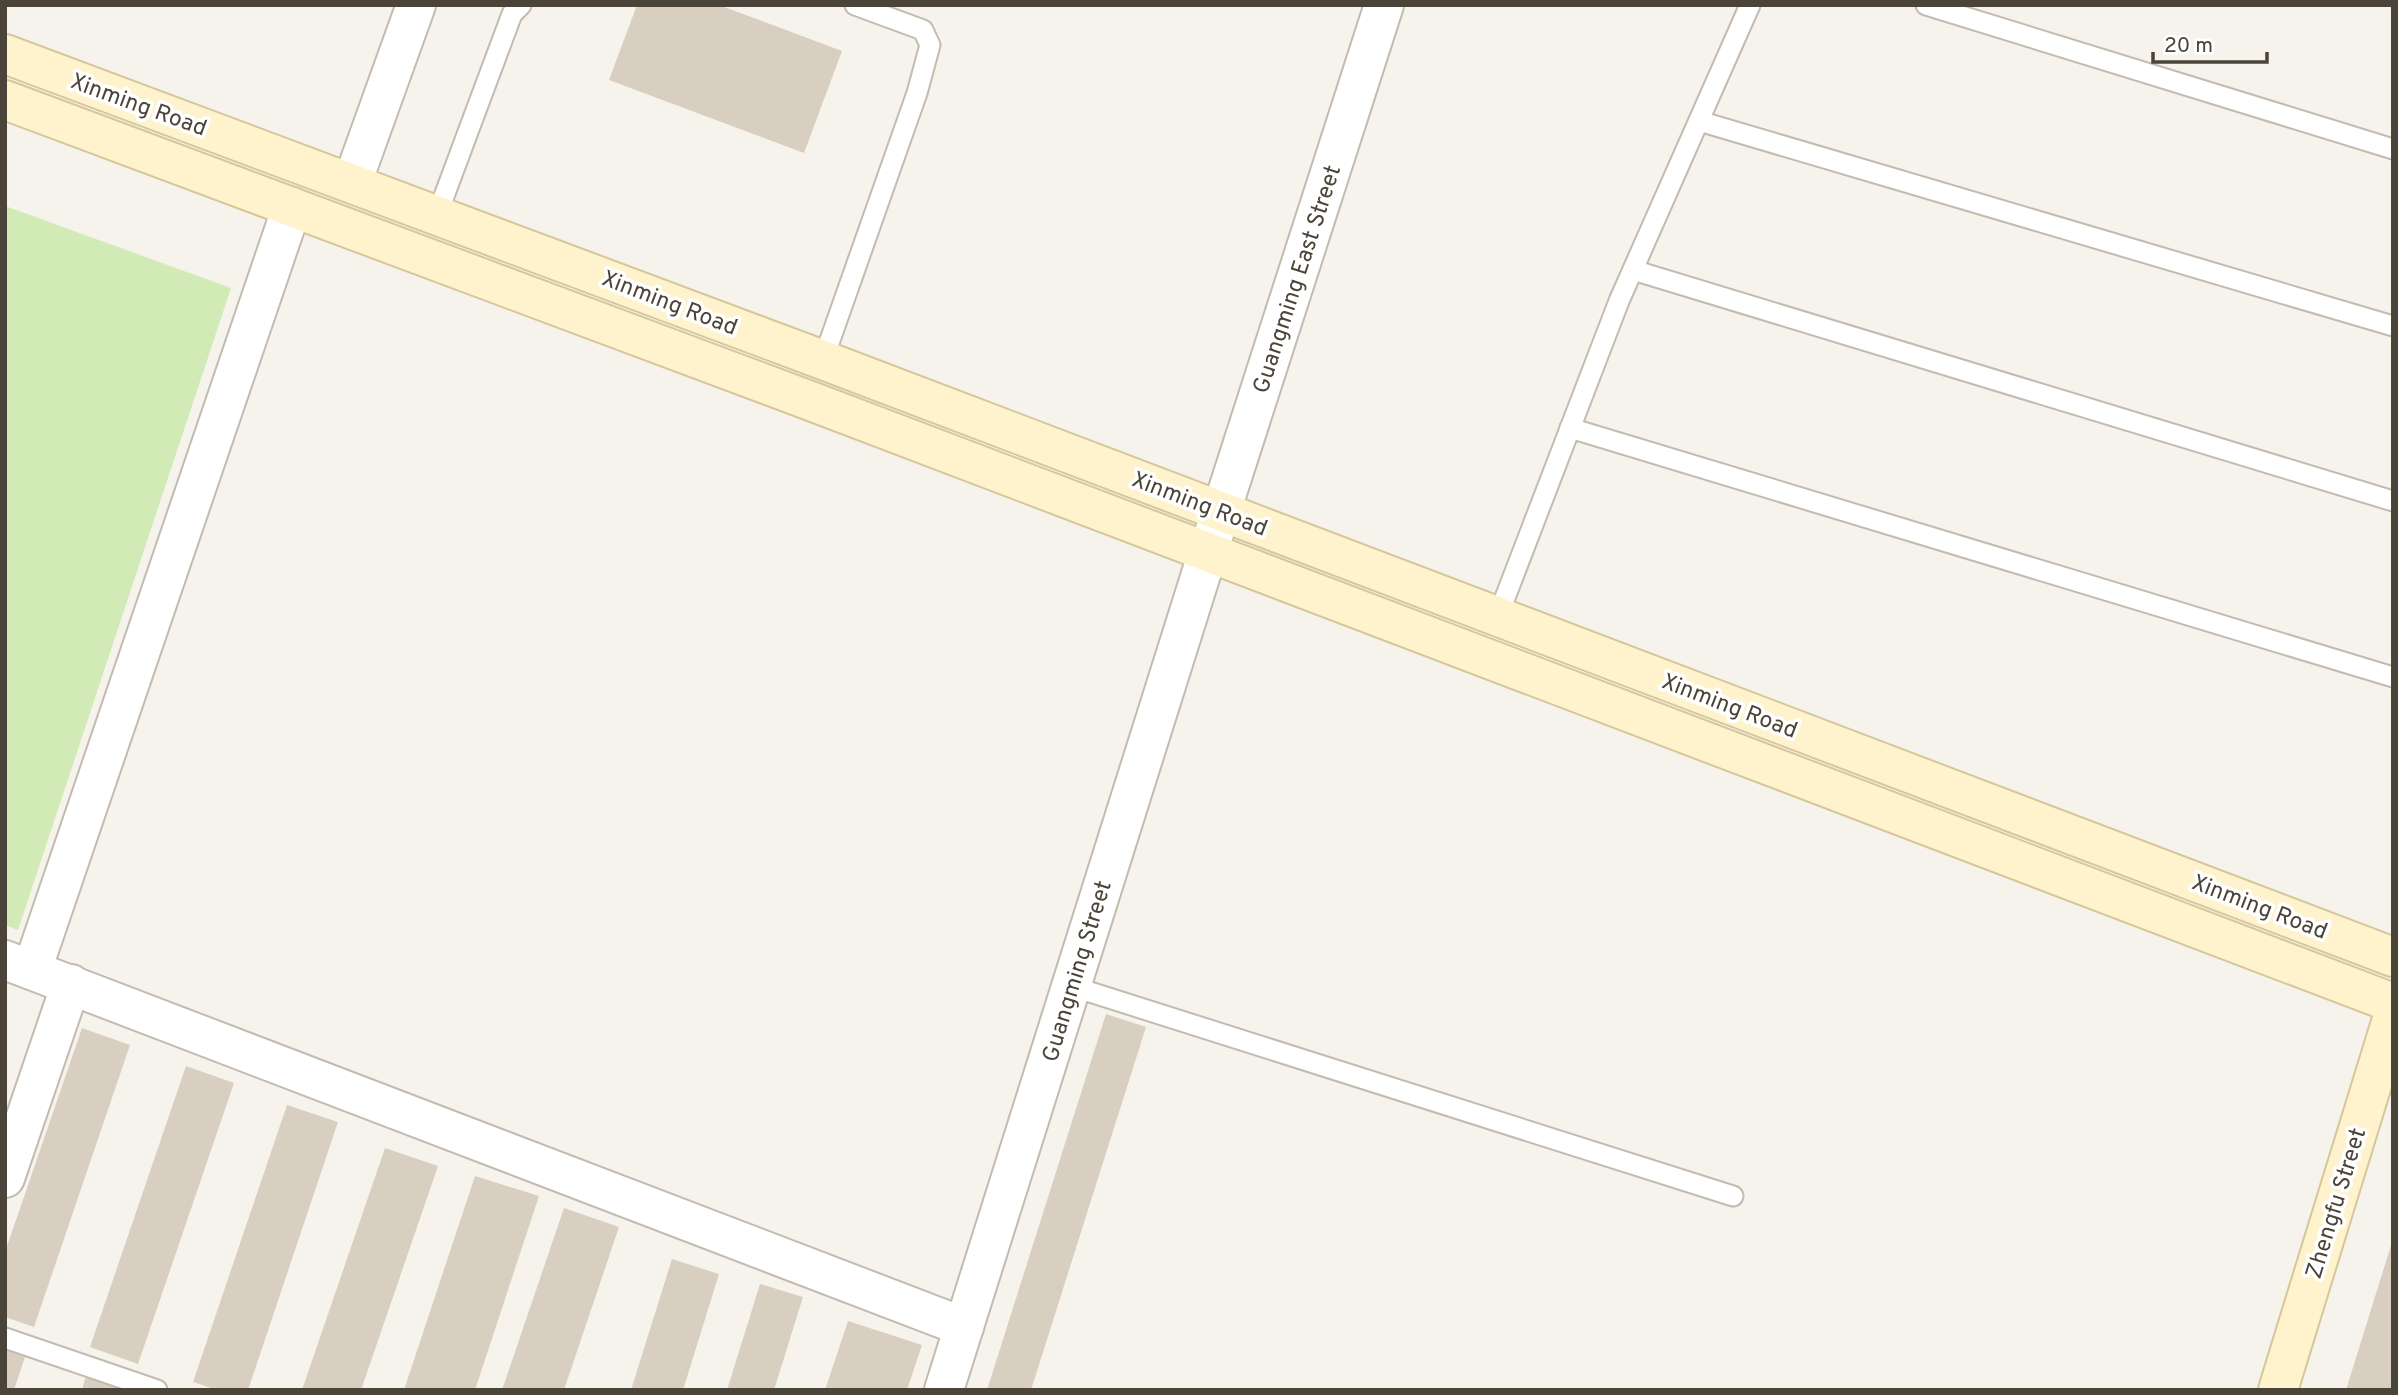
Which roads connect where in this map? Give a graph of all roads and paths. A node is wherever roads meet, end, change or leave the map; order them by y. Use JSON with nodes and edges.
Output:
{"nodes":[{"id":1,"x":416,"y":5,"type":"edge"},
{"id":2,"x":521,"y":5,"type":"edge"},
{"id":3,"x":855,"y":5,"type":"edge"},
{"id":4,"x":1384,"y":5,"type":"edge"},
{"id":5,"x":1750,"y":5,"type":"edge"},
{"id":6,"x":1926,"y":5,"type":"edge"},
{"id":7,"x":5,"y":54,"type":"edge"},
{"id":8,"x":5,"y":100,"type":"edge"},
{"id":9,"x":1699,"y":121,"type":"junction"},
{"id":10,"x":2393,"y":149,"type":"edge"},
{"id":11,"x":352,"y":183,"type":"junction"},
{"id":12,"x":292,"y":207,"type":"junction"},
{"id":13,"x":437,"y":215,"type":"junction"},
{"id":14,"x":1633,"y":270,"type":"junction"},
{"id":15,"x":2393,"y":326,"type":"edge"},
{"id":16,"x":823,"y":360,"type":"junction"},
{"id":17,"x":1570,"y":428,"type":"junction"},
{"id":18,"x":2393,"y":501,"type":"edge"},
{"id":19,"x":1222,"y":511,"type":"junction"},
{"id":20,"x":1208,"y":552,"type":"junction"},
{"id":21,"x":1498,"y":617,"type":"junction"},
{"id":22,"x":2393,"y":677,"type":"edge"},
{"id":23,"x":2393,"y":957,"type":"edge"},
{"id":24,"x":19,"y":965,"type":"edge"},
{"id":25,"x":71,"y":984,"type":"junction"},
{"id":26,"x":1071,"y":986,"type":"junction"},
{"id":27,"x":2393,"y":1003,"type":"edge"},
{"id":28,"x":2393,"y":1016,"type":"edge"},
{"id":29,"x":5,"y":1178,"type":"edge"},
{"id":30,"x":1733,"y":1196,"type":"dead end"},
{"id":31,"x":964,"y":1327,"type":"junction"},
{"id":32,"x":5,"y":1338,"type":"edge"},
{"id":33,"x":157,"y":1390,"type":"edge"},
{"id":34,"x":944,"y":1390,"type":"edge"},
{"id":35,"x":2278,"y":1390,"type":"edge"}],
"edges":[{"from":1,"to":11,"type":"street"},
{"from":2,"to":13,"type":"lane"},
{"from":3,"to":16,"type":"lane"},
{"from":4,"to":19,"type":"street","name":"Guangming East Street"},
{"from":5,"to":9,"type":"lane"},
{"from":6,"to":10,"type":"lane"},
{"from":7,"to":11,"type":"main road","name":"Xinming Road"},
{"from":8,"to":12,"type":"main road","name":"Xinming Road"},
{"from":9,"to":14,"type":"lane"},
{"from":9,"to":15,"type":"lane"},
{"from":11,"to":13,"type":"main road","name":"Xinming Road"},
{"from":12,"to":20,"type":"main road","name":"Xinming Road"},
{"from":12,"to":24,"type":"street"},
{"from":13,"to":16,"type":"main road","name":"Xinming Road"},
{"from":14,"to":17,"type":"lane"},
{"from":14,"to":18,"type":"lane"},
{"from":16,"to":19,"type":"main road","name":"Xinming Road"},
{"from":17,"to":21,"type":"lane"},
{"from":17,"to":22,"type":"lane"},
{"from":19,"to":20,"type":"street","name":"Guangming East Street"},
{"from":19,"to":21,"type":"main road","name":"Xinming Road"},
{"from":20,"to":26,"type":"street","name":"Guangming Street"},
{"from":20,"to":27,"type":"main road","name":"Xinming Road"},
{"from":21,"to":23,"type":"main road","name":"Xinming Road"},
{"from":24,"to":25,"type":"street"},
{"from":25,"to":29,"type":"street"},
{"from":25,"to":31,"type":"street"},
{"from":26,"to":30,"type":"lane"},
{"from":26,"to":31,"type":"street","name":"Guangming Street"},
{"from":28,"to":35,"type":"main road","name":"Zhengfu Street"},
{"from":31,"to":34,"type":"street","name":"Guangming Street"},
{"from":32,"to":33,"type":"lane"}]}
